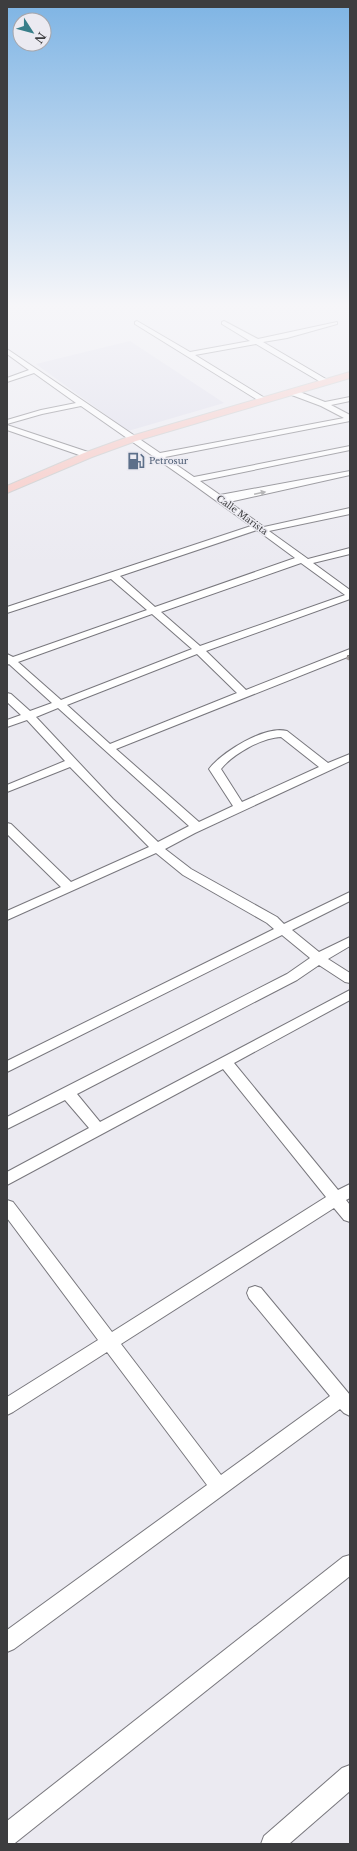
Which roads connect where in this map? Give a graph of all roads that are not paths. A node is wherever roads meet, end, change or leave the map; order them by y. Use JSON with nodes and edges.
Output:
{"nodes":[{"id":1,"x":64,"y":391,"type":"edge"},
{"id":2,"x":250,"y":391,"type":"edge"},
{"id":3,"x":292,"y":392,"type":"joint"},
{"id":4,"x":350,"y":399,"type":"edge"},
{"id":5,"x":264,"y":400,"type":"junction"},
{"id":6,"x":82,"y":404,"type":"junction"},
{"id":7,"x":324,"y":404,"type":"junction"},
{"id":8,"x":350,"y":419,"type":"edge"},
{"id":9,"x":7,"y":422,"type":"edge"},
{"id":10,"x":7,"y":427,"type":"edge"},
{"id":11,"x":132,"y":439,"type":"junction"},
{"id":12,"x":349,"y":448,"type":"edge"},
{"id":13,"x":88,"y":455,"type":"junction"},
{"id":14,"x":159,"y":456,"type":"junction"},
{"id":15,"x":350,"y":473,"type":"edge"},
{"id":16,"x":193,"y":480,"type":"junction"},
{"id":17,"x":7,"y":490,"type":"edge"},
{"id":18,"x":220,"y":499,"type":"junction"},
{"id":19,"x":350,"y":511,"type":"edge"},
{"id":20,"x":261,"y":529,"type":"junction"},
{"id":21,"x":350,"y":551,"type":"edge"},
{"id":22,"x":304,"y":560,"type":"junction"},
{"id":23,"x":113,"y":575,"type":"junction"},
{"id":24,"x":350,"y":595,"type":"edge"},
{"id":25,"x":7,"y":610,"type":"edge"},
{"id":26,"x":154,"y":610,"type":"junction"},
{"id":27,"x":199,"y":650,"type":"junction"},
{"id":28,"x":350,"y":652,"type":"edge"},
{"id":29,"x":8,"y":660,"type":"edge"},
{"id":30,"x":244,"y":694,"type":"junction"},
{"id":31,"x":7,"y":696,"type":"edge"},
{"id":32,"x":60,"y":704,"type":"junction"},
{"id":33,"x":29,"y":716,"type":"junction"},
{"id":34,"x":7,"y":724,"type":"edge"},
{"id":35,"x":109,"y":748,"type":"junction"},
{"id":36,"x":350,"y":756,"type":"edge"},
{"id":37,"x":72,"y":762,"type":"junction"},
{"id":38,"x":326,"y":767,"type":"junction"},
{"id":39,"x":7,"y":789,"type":"edge"},
{"id":40,"x":240,"y":807,"type":"junction"},
{"id":41,"x":7,"y":827,"type":"edge"},
{"id":42,"x":197,"y":827,"type":"junction"},
{"id":43,"x":157,"y":848,"type":"junction"},
{"id":44,"x":69,"y":887,"type":"junction"},
{"id":45,"x":350,"y":896,"type":"edge"},
{"id":46,"x":7,"y":916,"type":"edge"},
{"id":47,"x":282,"y":929,"type":"junction"},
{"id":48,"x":350,"y":941,"type":"edge"},
{"id":49,"x":318,"y":959,"type":"junction"},
{"id":50,"x":350,"y":979,"type":"edge"},
{"id":51,"x":350,"y":994,"type":"edge"},
{"id":52,"x":225,"y":1061,"type":"junction"},
{"id":53,"x":7,"y":1067,"type":"edge"},
{"id":54,"x":67,"y":1093,"type":"junction"},
{"id":55,"x":7,"y":1124,"type":"edge"},
{"id":56,"x":98,"y":1129,"type":"junction"},
{"id":57,"x":7,"y":1179,"type":"edge"},
{"id":58,"x":350,"y":1190,"type":"edge"},
{"id":59,"x":335,"y":1199,"type":"junction"},
{"id":60,"x":7,"y":1206,"type":"edge"},
{"id":61,"x":350,"y":1216,"type":"edge"},
{"id":62,"x":255,"y":1293,"type":"dead end"},
{"id":63,"x":109,"y":1341,"type":"junction"},
{"id":64,"x":345,"y":1403,"type":"edge"},
{"id":65,"x":7,"y":1406,"type":"edge"},
{"id":66,"x":219,"y":1487,"type":"junction"},
{"id":67,"x":350,"y":1564,"type":"edge"},
{"id":68,"x":7,"y":1642,"type":"edge"},
{"id":69,"x":350,"y":1776,"type":"edge"},
{"id":70,"x":7,"y":1835,"type":"edge"},
{"id":71,"x":272,"y":1844,"type":"edge"}],
"edges":[{"from":1,"to":6,"type":"street","name":"Calle Marista"},
{"from":2,"to":5,"type":"street"},
{"from":3,"to":5,"type":"main road"},
{"from":3,"to":7,"type":"street"},
{"from":4,"to":7,"type":"street"},
{"from":5,"to":11,"type":"main road"},
{"from":6,"to":9,"type":"street"},
{"from":6,"to":11,"type":"street","name":"Calle Marista"},
{"from":7,"to":8,"type":"street"},
{"from":8,"to":14,"type":"street"},
{"from":10,"to":13,"type":"street"},
{"from":11,"to":13,"type":"main road"},
{"from":11,"to":14,"type":"street","name":"Calle Marista"},
{"from":12,"to":16,"type":"street"},
{"from":13,"to":17,"type":"main road"},
{"from":14,"to":16,"type":"street","name":"Calle Marista"},
{"from":15,"to":18,"type":"street"},
{"from":16,"to":18,"type":"street","name":"Calle Marista"},
{"from":18,"to":20,"type":"street","name":"Calle Marista"},
{"from":19,"to":20,"type":"street"},
{"from":20,"to":22,"type":"street","name":"Calle Marista"},
{"from":20,"to":23,"type":"street"},
{"from":21,"to":22,"type":"street"},
{"from":22,"to":24,"type":"street","name":"Calle Marista"},
{"from":22,"to":26,"type":"street"},
{"from":23,"to":25,"type":"street"},
{"from":23,"to":26,"type":"street"},
{"from":24,"to":27,"type":"street"},
{"from":26,"to":27,"type":"street"},
{"from":26,"to":29,"type":"street"},
{"from":27,"to":30,"type":"street"},
{"from":27,"to":32,"type":"street"},
{"from":28,"to":30,"type":"street"},
{"from":29,"to":32,"type":"street"},
{"from":30,"to":35,"type":"street"},
{"from":31,"to":33,"type":"street"},
{"from":32,"to":33,"type":"street"},
{"from":32,"to":35,"type":"street"},
{"from":33,"to":34,"type":"street"},
{"from":33,"to":37,"type":"street"},
{"from":35,"to":42,"type":"street"},
{"from":36,"to":38,"type":"street"},
{"from":37,"to":39,"type":"street"},
{"from":37,"to":43,"type":"street"},
{"from":38,"to":40,"type":"street"},
{"from":38,"to":40,"type":"street"},
{"from":40,"to":42,"type":"street"},
{"from":41,"to":44,"type":"street"},
{"from":42,"to":43,"type":"street"},
{"from":43,"to":44,"type":"street"},
{"from":43,"to":47,"type":"street"},
{"from":44,"to":46,"type":"street"},
{"from":45,"to":47,"type":"street"},
{"from":47,"to":49,"type":"street"},
{"from":47,"to":53,"type":"street"},
{"from":48,"to":49,"type":"street"},
{"from":49,"to":50,"type":"street"},
{"from":49,"to":54,"type":"street"},
{"from":51,"to":52,"type":"street"},
{"from":52,"to":56,"type":"street"},
{"from":52,"to":59,"type":"street"},
{"from":54,"to":55,"type":"street"},
{"from":54,"to":56,"type":"street"},
{"from":56,"to":57,"type":"street"},
{"from":58,"to":59,"type":"street"},
{"from":59,"to":61,"type":"street"},
{"from":59,"to":63,"type":"street"},
{"from":60,"to":63,"type":"street"},
{"from":62,"to":64,"type":"street"},
{"from":63,"to":65,"type":"street"},
{"from":63,"to":66,"type":"street"},
{"from":64,"to":66,"type":"street"},
{"from":66,"to":68,"type":"street"},
{"from":67,"to":70,"type":"street"},
{"from":69,"to":71,"type":"street"}]}
